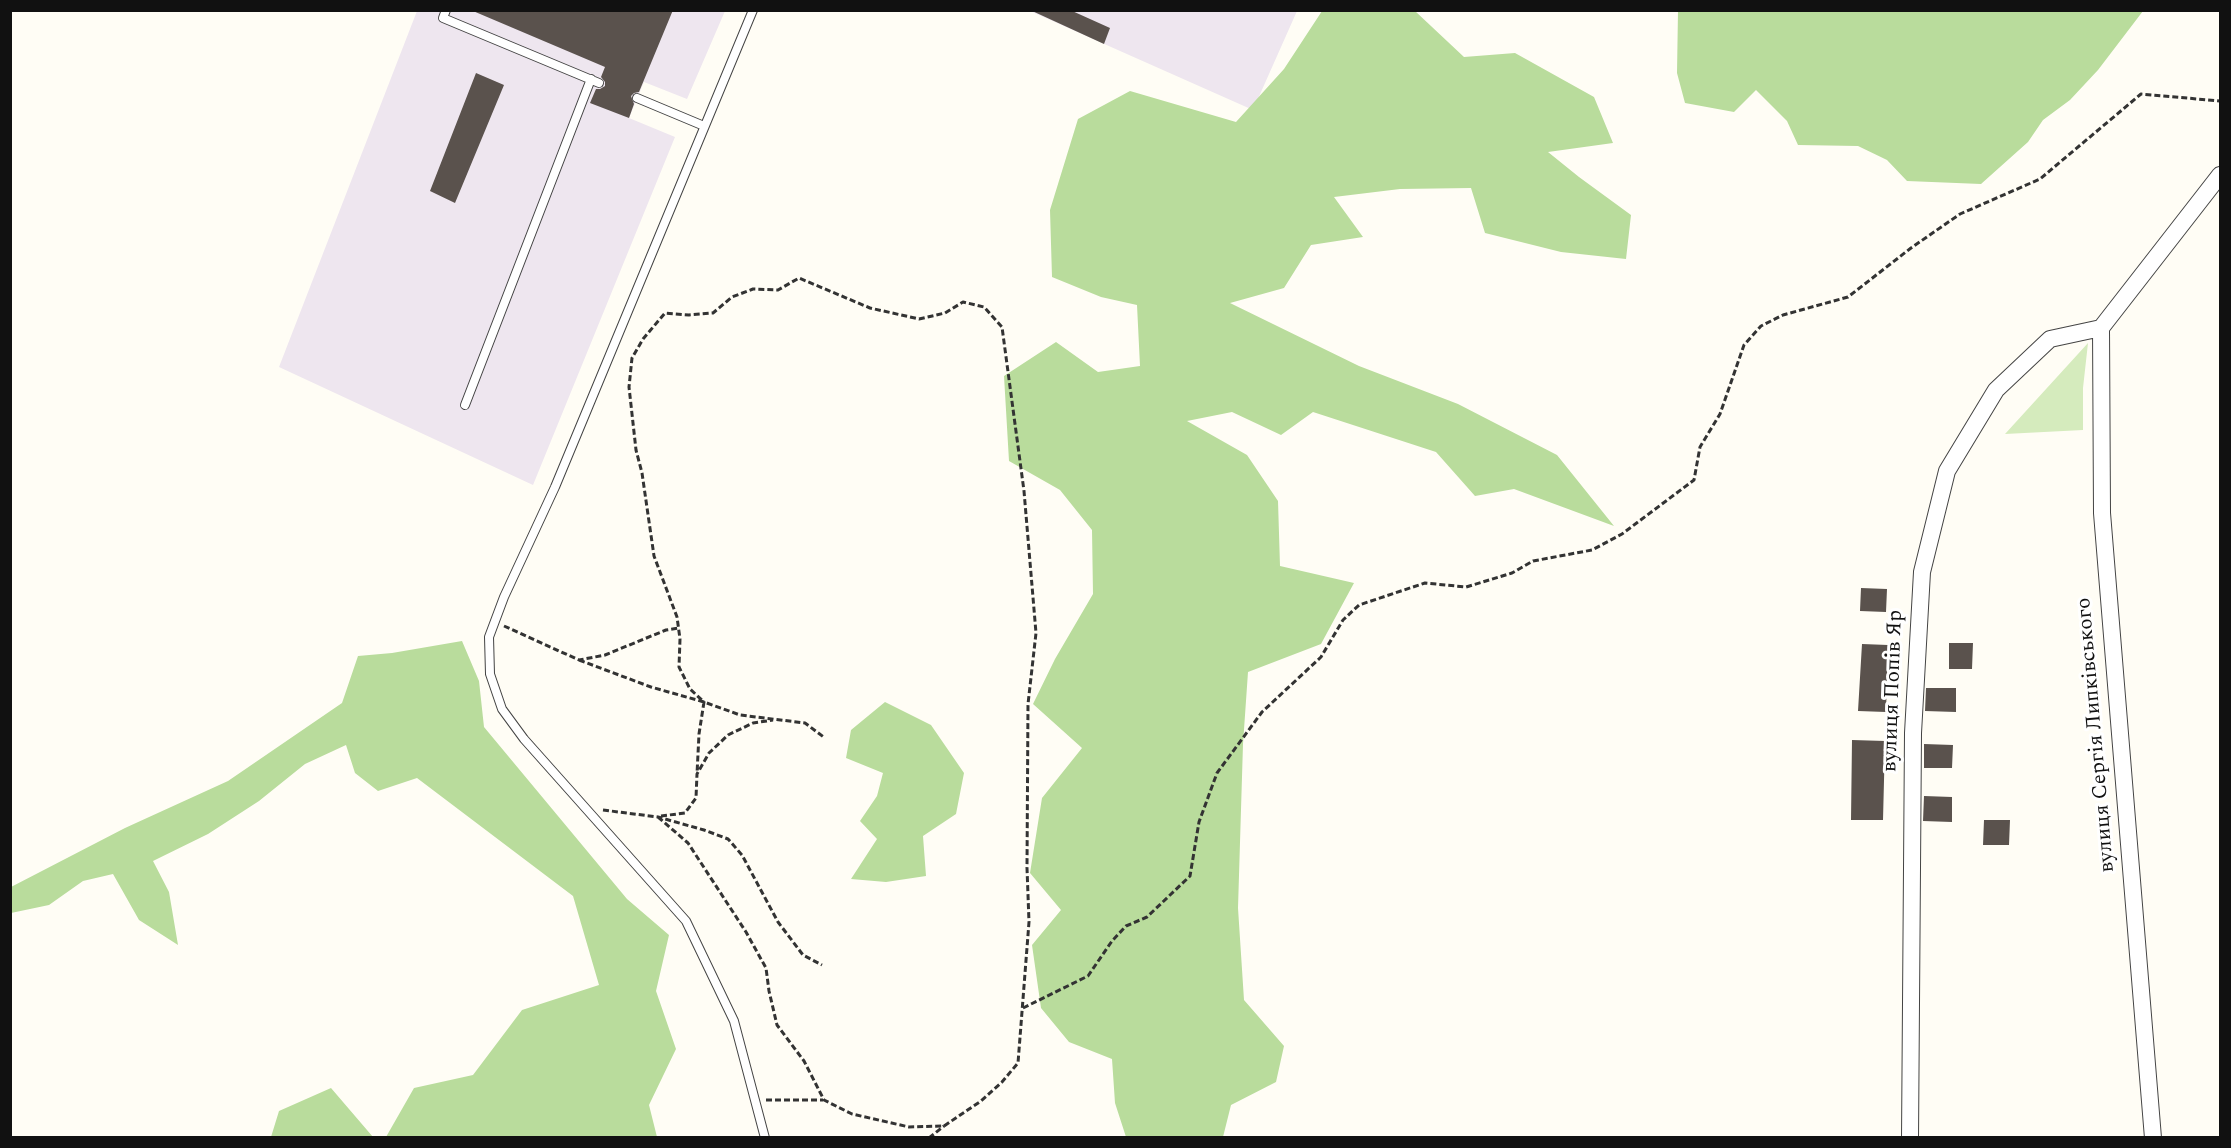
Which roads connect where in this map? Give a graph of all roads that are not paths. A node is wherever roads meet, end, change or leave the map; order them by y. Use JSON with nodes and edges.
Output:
{"nodes":[{"id":1,"x":446,"y":10,"type":"edge"},
{"id":2,"x":753,"y":10,"type":"edge"},
{"id":3,"x":637,"y":98,"type":"dead end"},
{"id":4,"x":704,"y":126,"type":"junction"},
{"id":5,"x":2220,"y":175,"type":"edge"},
{"id":6,"x":2101,"y":328,"type":"junction"},
{"id":7,"x":465,"y":405,"type":"dead end"},
{"id":8,"x":765,"y":1137,"type":"edge"},
{"id":9,"x":1910,"y":1137,"type":"edge"},
{"id":10,"x":2153,"y":1137,"type":"edge"}],
"edges":[{"from":1,"to":7,"type":"lane"},
{"from":2,"to":4,"type":"lane"},
{"from":3,"to":4,"type":"lane"},
{"from":4,"to":8,"type":"lane"},
{"from":5,"to":6,"type":"street"},
{"from":6,"to":9,"type":"street","name":"вулиця Попів Яр"},
{"from":6,"to":10,"type":"street","name":"вулиця Сергія Липківського"}]}
